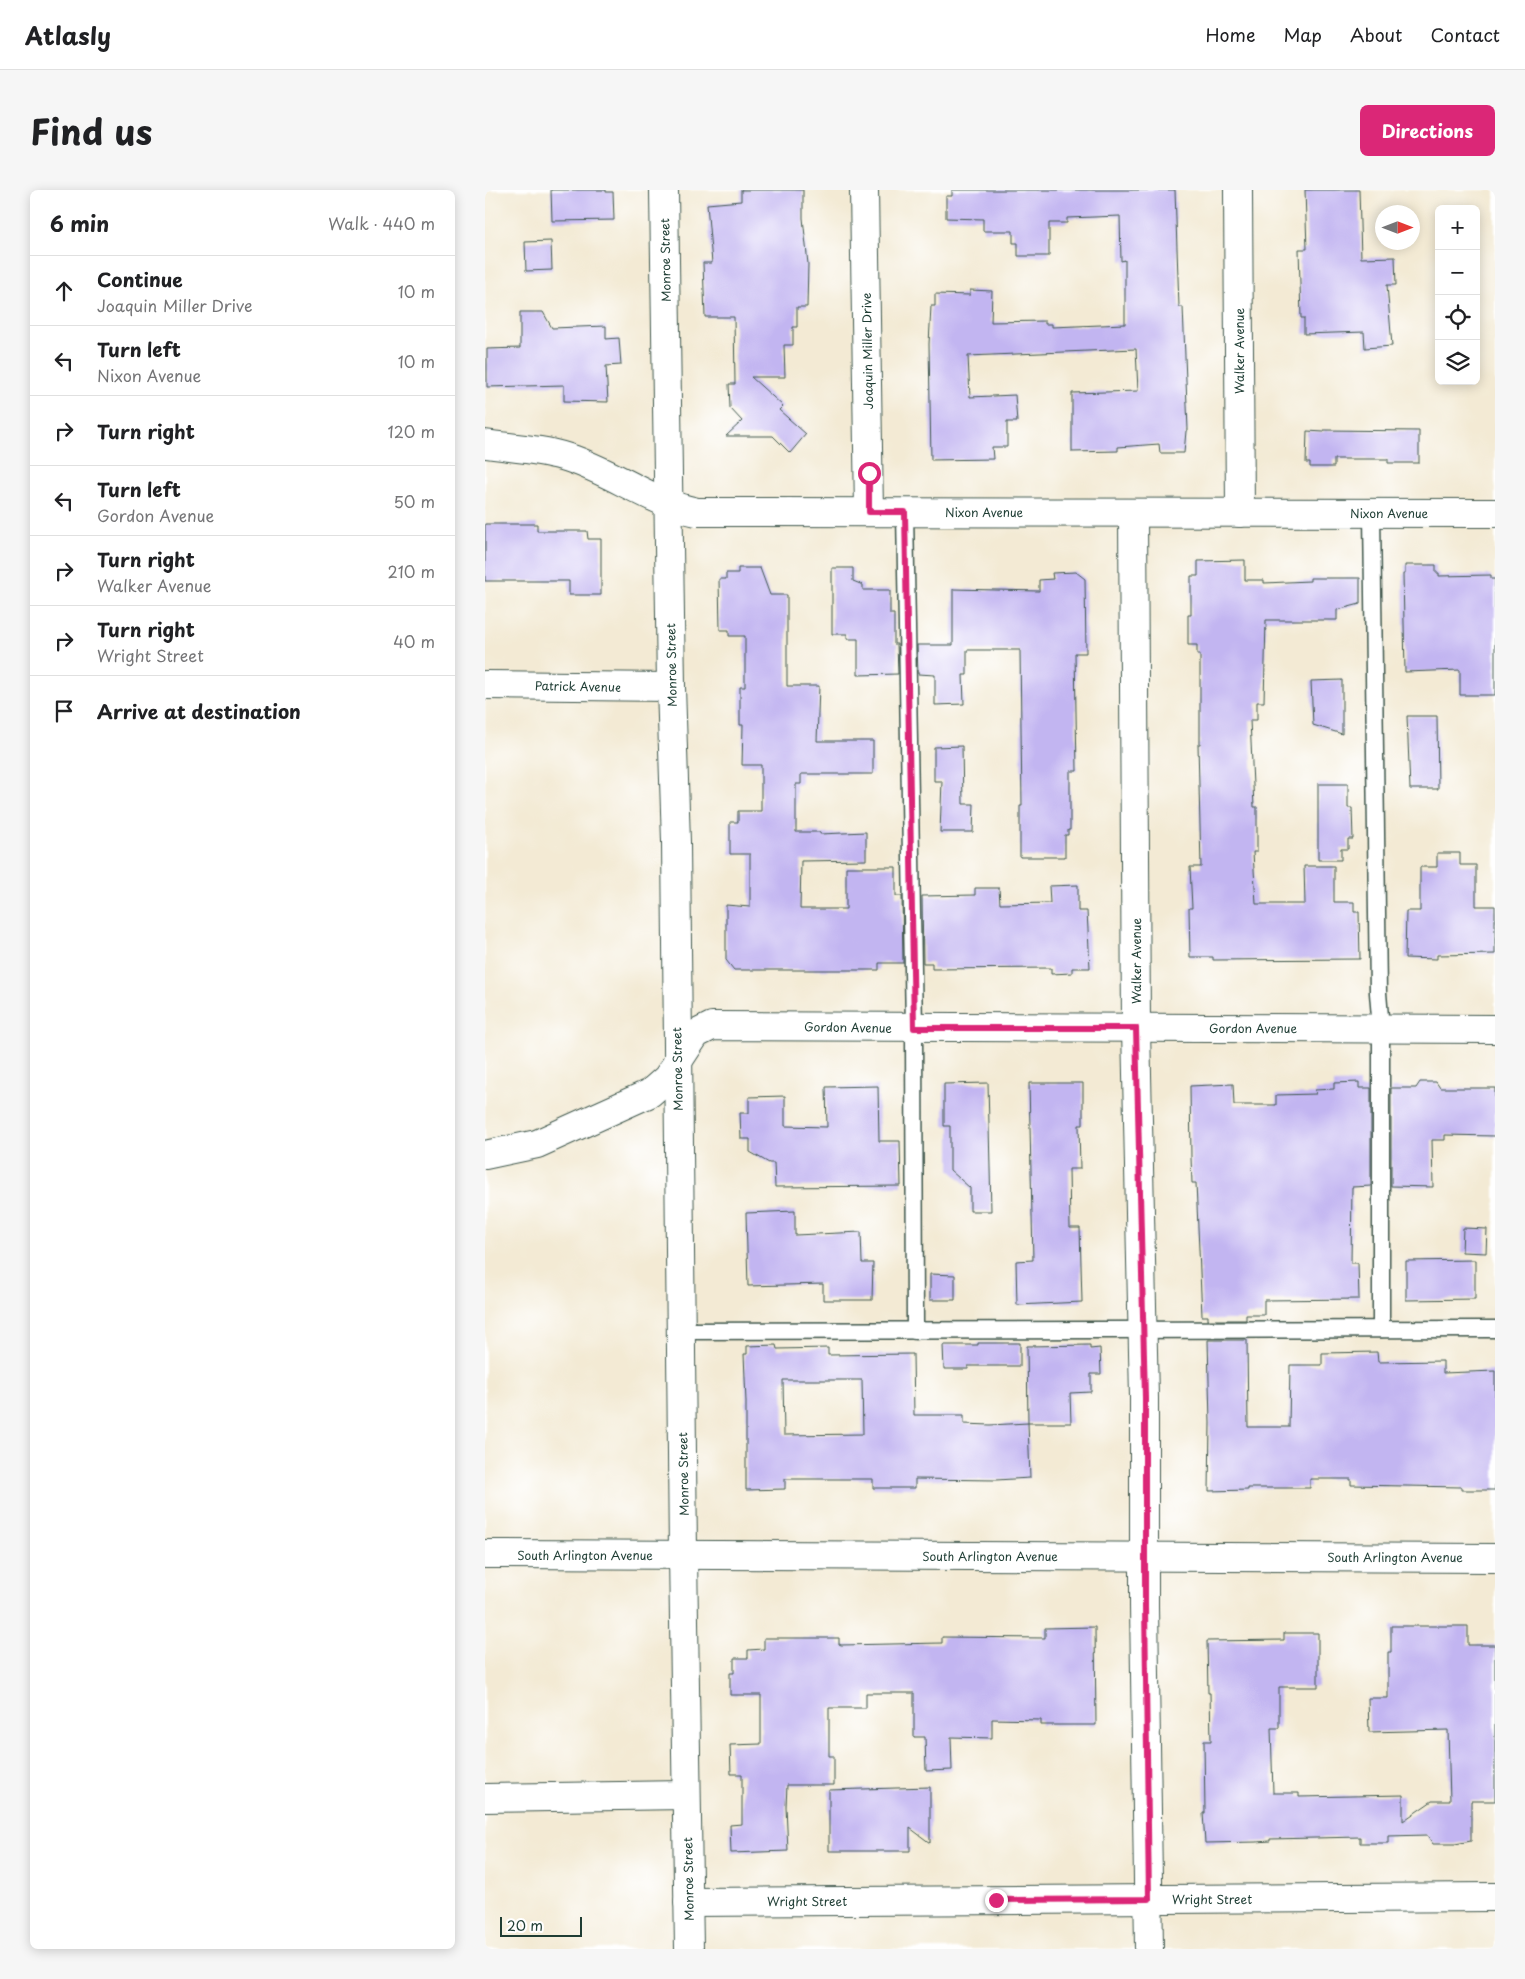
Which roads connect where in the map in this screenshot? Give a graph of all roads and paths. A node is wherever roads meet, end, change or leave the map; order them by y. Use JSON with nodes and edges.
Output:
{"nodes":[{"id":1,"x":664,"y":190,"type":"edge"},
{"id":2,"x":865,"y":190,"type":"edge"},
{"id":3,"x":1238,"y":190,"type":"edge"},
{"id":4,"x":485,"y":444,"type":"edge"},
{"id":5,"x":669,"y":504,"type":"junction"},
{"id":6,"x":869,"y":512,"type":"junction"},
{"id":7,"x":905,"y":512,"type":"junction"},
{"id":8,"x":1133,"y":513,"type":"junction"},
{"id":9,"x":1240,"y":513,"type":"junction"},
{"id":10,"x":1372,"y":513,"type":"junction"},
{"id":11,"x":1495,"y":513,"type":"edge"},
{"id":12,"x":485,"y":685,"type":"edge"},
{"id":13,"x":671,"y":687,"type":"junction"},
{"id":14,"x":914,"y":1028,"type":"junction"},
{"id":15,"x":1136,"y":1028,"type":"junction"},
{"id":16,"x":1381,"y":1029,"type":"junction"},
{"id":17,"x":1495,"y":1029,"type":"edge"},
{"id":18,"x":677,"y":1065,"type":"junction"},
{"id":19,"x":485,"y":1155,"type":"edge"},
{"id":20,"x":1495,"y":1329,"type":"edge"},
{"id":21,"x":1143,"y":1330,"type":"junction"},
{"id":22,"x":1381,"y":1330,"type":"junction"},
{"id":23,"x":681,"y":1331,"type":"junction"},
{"id":24,"x":915,"y":1331,"type":"junction"},
{"id":25,"x":485,"y":1554,"type":"edge"},
{"id":26,"x":683,"y":1555,"type":"junction"},
{"id":27,"x":1145,"y":1556,"type":"junction"},
{"id":28,"x":1495,"y":1558,"type":"edge"},
{"id":29,"x":686,"y":1795,"type":"junction"},
{"id":30,"x":485,"y":1798,"type":"edge"},
{"id":31,"x":1495,"y":1897,"type":"edge"},
{"id":32,"x":1149,"y":1899,"type":"junction"},
{"id":33,"x":688,"y":1902,"type":"junction"},
{"id":34,"x":689,"y":1949,"type":"edge"},
{"id":35,"x":1149,"y":1949,"type":"edge"}],
"edges":[{"from":1,"to":5,"type":"street","name":"Monroe Street"},
{"from":2,"to":6,"type":"street","name":"Joaquin Miller Drive"},
{"from":3,"to":9,"type":"street","name":"Walker Avenue"},
{"from":4,"to":5,"type":"street","name":"Nixon Avenue"},
{"from":5,"to":6,"type":"street","name":"Nixon Avenue"},
{"from":5,"to":13,"type":"street","name":"Monroe Street"},
{"from":6,"to":7,"type":"street","name":"Nixon Avenue"},
{"from":7,"to":8,"type":"street","name":"Nixon Avenue"},
{"from":7,"to":14,"type":"lane"},
{"from":8,"to":9,"type":"street","name":"Nixon Avenue"},
{"from":8,"to":15,"type":"street","name":"Walker Avenue"},
{"from":9,"to":10,"type":"street","name":"Nixon Avenue"},
{"from":10,"to":11,"type":"street","name":"Nixon Avenue"},
{"from":10,"to":16,"type":"lane"},
{"from":12,"to":13,"type":"street","name":"Patrick Avenue"},
{"from":13,"to":18,"type":"street","name":"Monroe Street"},
{"from":14,"to":15,"type":"street","name":"Gordon Avenue"},
{"from":14,"to":18,"type":"street","name":"Gordon Avenue"},
{"from":14,"to":24,"type":"lane"},
{"from":15,"to":16,"type":"street","name":"Gordon Avenue"},
{"from":15,"to":21,"type":"street","name":"Walker Avenue"},
{"from":16,"to":17,"type":"street","name":"Gordon Avenue"},
{"from":16,"to":22,"type":"lane"},
{"from":18,"to":19,"type":"street","name":"Gordon Avenue"},
{"from":18,"to":23,"type":"street","name":"Monroe Street"},
{"from":20,"to":22,"type":"lane"},
{"from":21,"to":22,"type":"lane"},
{"from":21,"to":24,"type":"lane"},
{"from":21,"to":27,"type":"street","name":"Walker Avenue"},
{"from":23,"to":24,"type":"lane"},
{"from":23,"to":26,"type":"street","name":"Monroe Street"},
{"from":25,"to":26,"type":"street","name":"South Arlington Avenue"},
{"from":26,"to":27,"type":"street","name":"South Arlington Avenue"},
{"from":26,"to":29,"type":"street","name":"Monroe Street"},
{"from":27,"to":28,"type":"street","name":"South Arlington Avenue"},
{"from":27,"to":32,"type":"street","name":"Walker Avenue"},
{"from":29,"to":30,"type":"street"},
{"from":29,"to":33,"type":"street","name":"Monroe Street"},
{"from":31,"to":32,"type":"street","name":"Wright Street"},
{"from":32,"to":33,"type":"street","name":"Wright Street"},
{"from":32,"to":35,"type":"street","name":"Walker Avenue"},
{"from":33,"to":34,"type":"street","name":"Monroe Street"}]}
